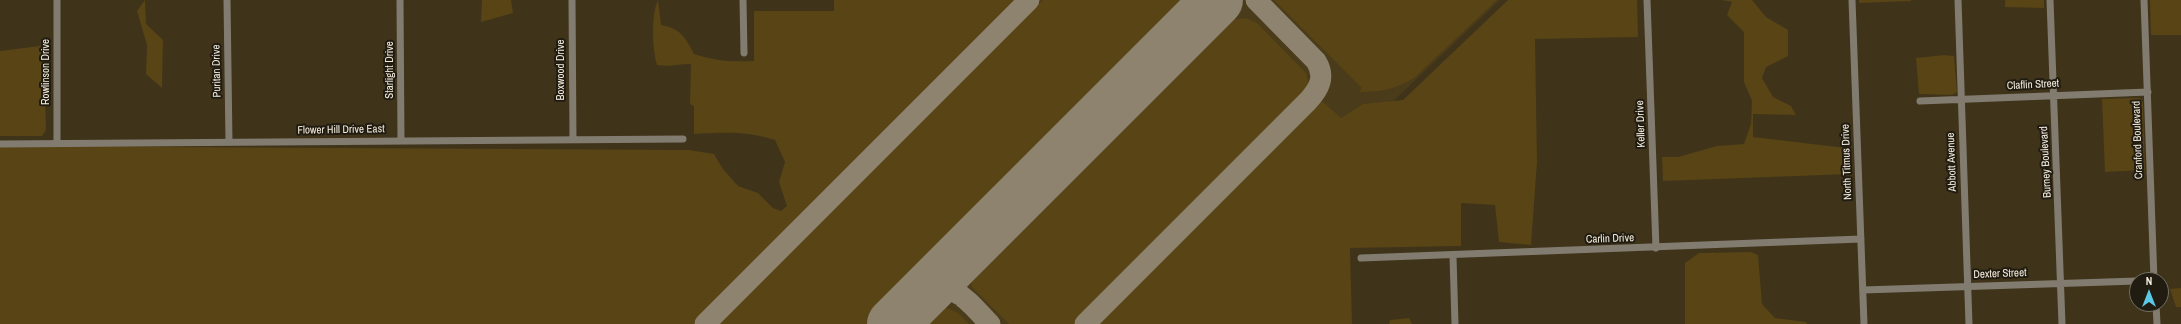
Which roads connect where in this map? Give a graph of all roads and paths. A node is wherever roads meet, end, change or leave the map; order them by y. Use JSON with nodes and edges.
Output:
{"nodes":[{"id":1,"x":56,"y":0,"type":"edge"},
{"id":2,"x":227,"y":0,"type":"edge"},
{"id":3,"x":400,"y":0,"type":"edge"},
{"id":4,"x":572,"y":0,"type":"edge"},
{"id":5,"x":743,"y":0,"type":"edge"},
{"id":6,"x":1647,"y":0,"type":"edge"},
{"id":7,"x":1852,"y":0,"type":"edge"},
{"id":8,"x":1958,"y":0,"type":"edge"},
{"id":9,"x":2050,"y":0,"type":"edge"},
{"id":10,"x":2144,"y":0,"type":"edge"},
{"id":11,"x":744,"y":53,"type":"dead end"},
{"id":12,"x":2148,"y":92,"type":"junction"},
{"id":13,"x":2054,"y":95,"type":"junction"},
{"id":14,"x":1962,"y":100,"type":"junction"},
{"id":15,"x":1920,"y":101,"type":"dead end"},
{"id":16,"x":683,"y":139,"type":"dead end"},
{"id":17,"x":401,"y":140,"type":"junction"},
{"id":18,"x":573,"y":140,"type":"junction"},
{"id":19,"x":229,"y":142,"type":"junction"},
{"id":20,"x":57,"y":143,"type":"junction"},
{"id":21,"x":0,"y":144,"type":"edge"},
{"id":22,"x":1861,"y":239,"type":"junction"},
{"id":23,"x":1656,"y":248,"type":"junction"},
{"id":24,"x":1453,"y":256,"type":"junction"},
{"id":25,"x":1361,"y":258,"type":"dead end"},
{"id":26,"x":2154,"y":272,"type":"edge"},
{"id":27,"x":2129,"y":281,"type":"edge"},
{"id":28,"x":2060,"y":284,"type":"junction"},
{"id":29,"x":1968,"y":286,"type":"junction"},
{"id":30,"x":1863,"y":290,"type":"junction"},
{"id":31,"x":2156,"y":312,"type":"edge"},
{"id":32,"x":1455,"y":324,"type":"edge"},
{"id":33,"x":1864,"y":324,"type":"edge"},
{"id":34,"x":1969,"y":324,"type":"edge"},
{"id":35,"x":2062,"y":324,"type":"edge"},
{"id":36,"x":2157,"y":324,"type":"edge"}],
"edges":[{"from":1,"to":20,"type":"street","name":"Rowlinson Drive"},
{"from":2,"to":19,"type":"street","name":"Puritan Drive"},
{"from":3,"to":17,"type":"street","name":"Starlight Drive"},
{"from":4,"to":18,"type":"street","name":"Boxwood Drive"},
{"from":5,"to":11,"type":"street"},
{"from":6,"to":23,"type":"street","name":"Keller Drive"},
{"from":7,"to":22,"type":"street","name":"North Titmus Drive"},
{"from":8,"to":14,"type":"street","name":"Abbott Avenue"},
{"from":9,"to":13,"type":"street","name":"Burney Boulevard"},
{"from":10,"to":12,"type":"street","name":"Cranford Boulevard"},
{"from":12,"to":13,"type":"street","name":"Claflin Street"},
{"from":12,"to":26,"type":"street","name":"Cranford Boulevard"},
{"from":13,"to":14,"type":"street","name":"Claflin Street"},
{"from":13,"to":28,"type":"street","name":"Burney Boulevard"},
{"from":14,"to":15,"type":"street","name":"Claflin Street"},
{"from":14,"to":29,"type":"street","name":"Abbott Avenue"},
{"from":16,"to":18,"type":"street","name":"Flower Hill Drive East"},
{"from":17,"to":18,"type":"street","name":"Flower Hill Drive East"},
{"from":17,"to":19,"type":"street","name":"Flower Hill Drive East"},
{"from":19,"to":20,"type":"street","name":"Flower Hill Drive East"},
{"from":20,"to":21,"type":"street","name":"Flower Hill Drive East"},
{"from":22,"to":23,"type":"street","name":"Carlin Drive"},
{"from":22,"to":30,"type":"street","name":"North Titmus Drive"},
{"from":23,"to":24,"type":"street","name":"Carlin Drive"},
{"from":24,"to":25,"type":"street","name":"Carlin Drive"},
{"from":24,"to":32,"type":"street"},
{"from":27,"to":28,"type":"street","name":"Dexter Street"},
{"from":28,"to":29,"type":"street","name":"Dexter Street"},
{"from":28,"to":35,"type":"street","name":"Burney Boulevard"},
{"from":29,"to":30,"type":"street","name":"Dexter Street"},
{"from":29,"to":34,"type":"street","name":"Abbott Avenue"},
{"from":30,"to":33,"type":"street","name":"North Titmus Drive"},
{"from":31,"to":36,"type":"street"}]}
